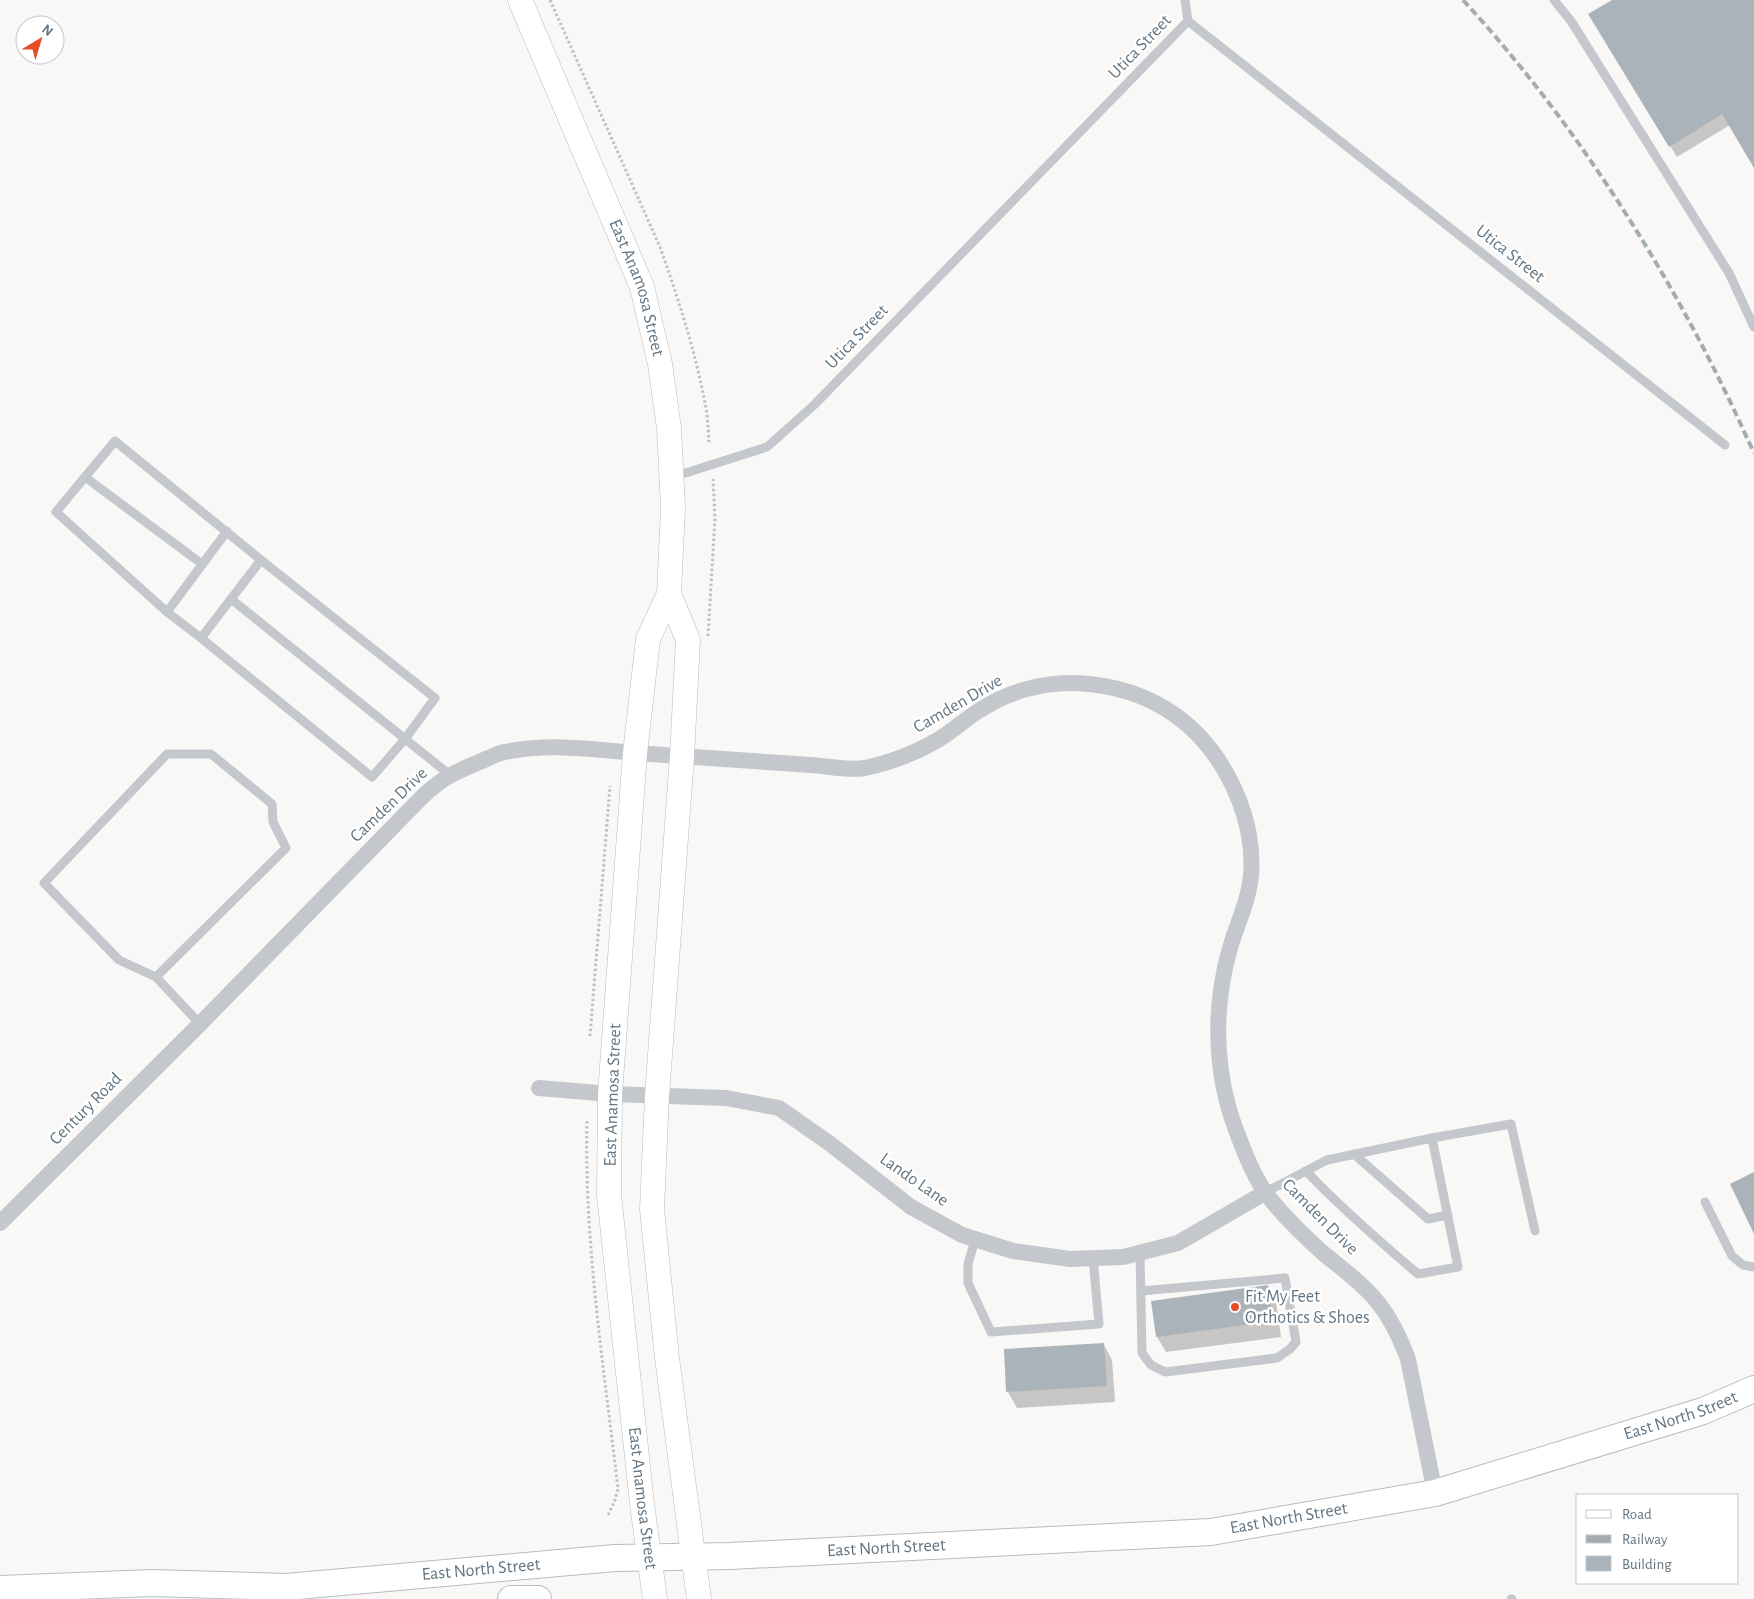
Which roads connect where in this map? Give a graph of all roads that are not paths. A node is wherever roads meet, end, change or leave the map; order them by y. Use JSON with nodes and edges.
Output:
{"nodes":[{"id":1,"x":520,"y":0,"type":"edge"},
{"id":2,"x":1185,"y":0,"type":"edge"},
{"id":3,"x":1554,"y":0,"type":"edge"},
{"id":4,"x":1188,"y":21,"type":"junction"},
{"id":5,"x":1754,"y":327,"type":"edge"},
{"id":6,"x":1725,"y":445,"type":"dead end"},
{"id":7,"x":85,"y":477,"type":"junction"},
{"id":8,"x":671,"y":478,"type":"junction"},
{"id":9,"x":227,"y":532,"type":"junction"},
{"id":10,"x":261,"y":560,"type":"junction"},
{"id":11,"x":202,"y":564,"type":"junction"},
{"id":12,"x":669,"y":594,"type":"junction"},
{"id":13,"x":230,"y":599,"type":"junction"},
{"id":14,"x":167,"y":612,"type":"junction"},
{"id":15,"x":201,"y":638,"type":"junction"},
{"id":16,"x":405,"y":739,"type":"junction"},
{"id":17,"x":635,"y":753,"type":"junction"},
{"id":18,"x":682,"y":756,"type":"junction"},
{"id":19,"x":450,"y":775,"type":"junction"},
{"id":20,"x":156,"y":977,"type":"junction"},
{"id":21,"x":200,"y":1024,"type":"junction"},
{"id":22,"x":539,"y":1088,"type":"dead end"},
{"id":23,"x":610,"y":1094,"type":"junction"},
{"id":24,"x":657,"y":1096,"type":"junction"},
{"id":25,"x":1432,"y":1138,"type":"junction"},
{"id":26,"x":1354,"y":1154,"type":"junction"},
{"id":27,"x":1306,"y":1171,"type":"junction"},
{"id":28,"x":1266,"y":1192,"type":"junction"},
{"id":29,"x":1705,"y":1202,"type":"dead end"},
{"id":30,"x":1448,"y":1215,"type":"junction"},
{"id":31,"x":0,"y":1223,"type":"edge"},
{"id":32,"x":1535,"y":1232,"type":"dead end"},
{"id":33,"x":975,"y":1240,"type":"junction"},
{"id":34,"x":1140,"y":1253,"type":"junction"},
{"id":35,"x":1094,"y":1258,"type":"junction"},
{"id":36,"x":1754,"y":1267,"type":"edge"},
{"id":37,"x":1141,"y":1291,"type":"junction"},
{"id":38,"x":1754,"y":1389,"type":"edge"},
{"id":39,"x":1435,"y":1493,"type":"junction"},
{"id":40,"x":693,"y":1557,"type":"junction"},
{"id":41,"x":650,"y":1558,"type":"junction"},
{"id":42,"x":286,"y":1587,"type":"junction"},
{"id":43,"x":0,"y":1589,"type":"edge"},
{"id":44,"x":324,"y":1599,"type":"edge"},
{"id":45,"x":512,"y":1599,"type":"edge"},
{"id":46,"x":538,"y":1599,"type":"edge"},
{"id":47,"x":655,"y":1599,"type":"edge"},
{"id":48,"x":699,"y":1599,"type":"edge"}],
"edges":[{"from":1,"to":8,"type":"main road","name":"East Anamosa Street"},
{"from":2,"to":4,"type":"lane"},
{"from":3,"to":5,"type":"lane"},
{"from":4,"to":6,"type":"lane","name":"Utica Street"},
{"from":4,"to":8,"type":"lane","name":"Utica Street"},
{"from":7,"to":9,"type":"lane"},
{"from":7,"to":11,"type":"lane"},
{"from":7,"to":14,"type":"lane"},
{"from":8,"to":12,"type":"main road","name":"East Anamosa Street"},
{"from":9,"to":10,"type":"lane"},
{"from":9,"to":11,"type":"lane"},
{"from":10,"to":13,"type":"lane"},
{"from":10,"to":16,"type":"lane"},
{"from":11,"to":14,"type":"lane"},
{"from":12,"to":17,"type":"main road","name":"East Anamosa Street"},
{"from":12,"to":18,"type":"main road","name":"East Anamosa Street"},
{"from":13,"to":15,"type":"lane"},
{"from":13,"to":16,"type":"lane"},
{"from":14,"to":15,"type":"lane"},
{"from":15,"to":16,"type":"lane"},
{"from":16,"to":19,"type":"lane"},
{"from":17,"to":18,"type":"street","name":"Camden Drive"},
{"from":17,"to":19,"type":"street","name":"Camden Drive"},
{"from":17,"to":23,"type":"main road","name":"East Anamosa Street"},
{"from":18,"to":24,"type":"main road","name":"East Anamosa Street"},
{"from":18,"to":28,"type":"street","name":"Camden Drive"},
{"from":19,"to":21,"type":"street","name":"Camden Drive"},
{"from":20,"to":20,"type":"lane"},
{"from":20,"to":21,"type":"lane"},
{"from":21,"to":31,"type":"street","name":"Century Road"},
{"from":22,"to":23,"type":"street","name":"Lando Lane"},
{"from":23,"to":24,"type":"street","name":"Lando Lane"},
{"from":23,"to":41,"type":"main road","name":"East Anamosa Street"},
{"from":24,"to":33,"type":"street","name":"Lando Lane"},
{"from":24,"to":40,"type":"main road","name":"East Anamosa Street"},
{"from":25,"to":26,"type":"lane"},
{"from":25,"to":30,"type":"lane"},
{"from":25,"to":32,"type":"lane"},
{"from":26,"to":27,"type":"lane"},
{"from":26,"to":30,"type":"lane"},
{"from":27,"to":28,"type":"lane"},
{"from":27,"to":30,"type":"lane"},
{"from":28,"to":34,"type":"street","name":"Lando Lane"},
{"from":28,"to":39,"type":"street","name":"Camden Drive"},
{"from":29,"to":36,"type":"lane"},
{"from":33,"to":35,"type":"street","name":"Lando Lane"},
{"from":33,"to":35,"type":"lane"},
{"from":34,"to":35,"type":"street","name":"Lando Lane"},
{"from":34,"to":37,"type":"lane"},
{"from":37,"to":37,"type":"lane"},
{"from":38,"to":39,"type":"main road","name":"East North Street"},
{"from":39,"to":40,"type":"main road","name":"East North Street"},
{"from":40,"to":41,"type":"main road","name":"East North Street"},
{"from":40,"to":48,"type":"main road","name":"East Anamosa Street"},
{"from":41,"to":42,"type":"main road","name":"East North Street"},
{"from":41,"to":47,"type":"main road","name":"East Anamosa Street"},
{"from":42,"to":43,"type":"main road","name":"East North Street"},
{"from":42,"to":44,"type":"main road"},
{"from":45,"to":46,"type":"main road"}]}
